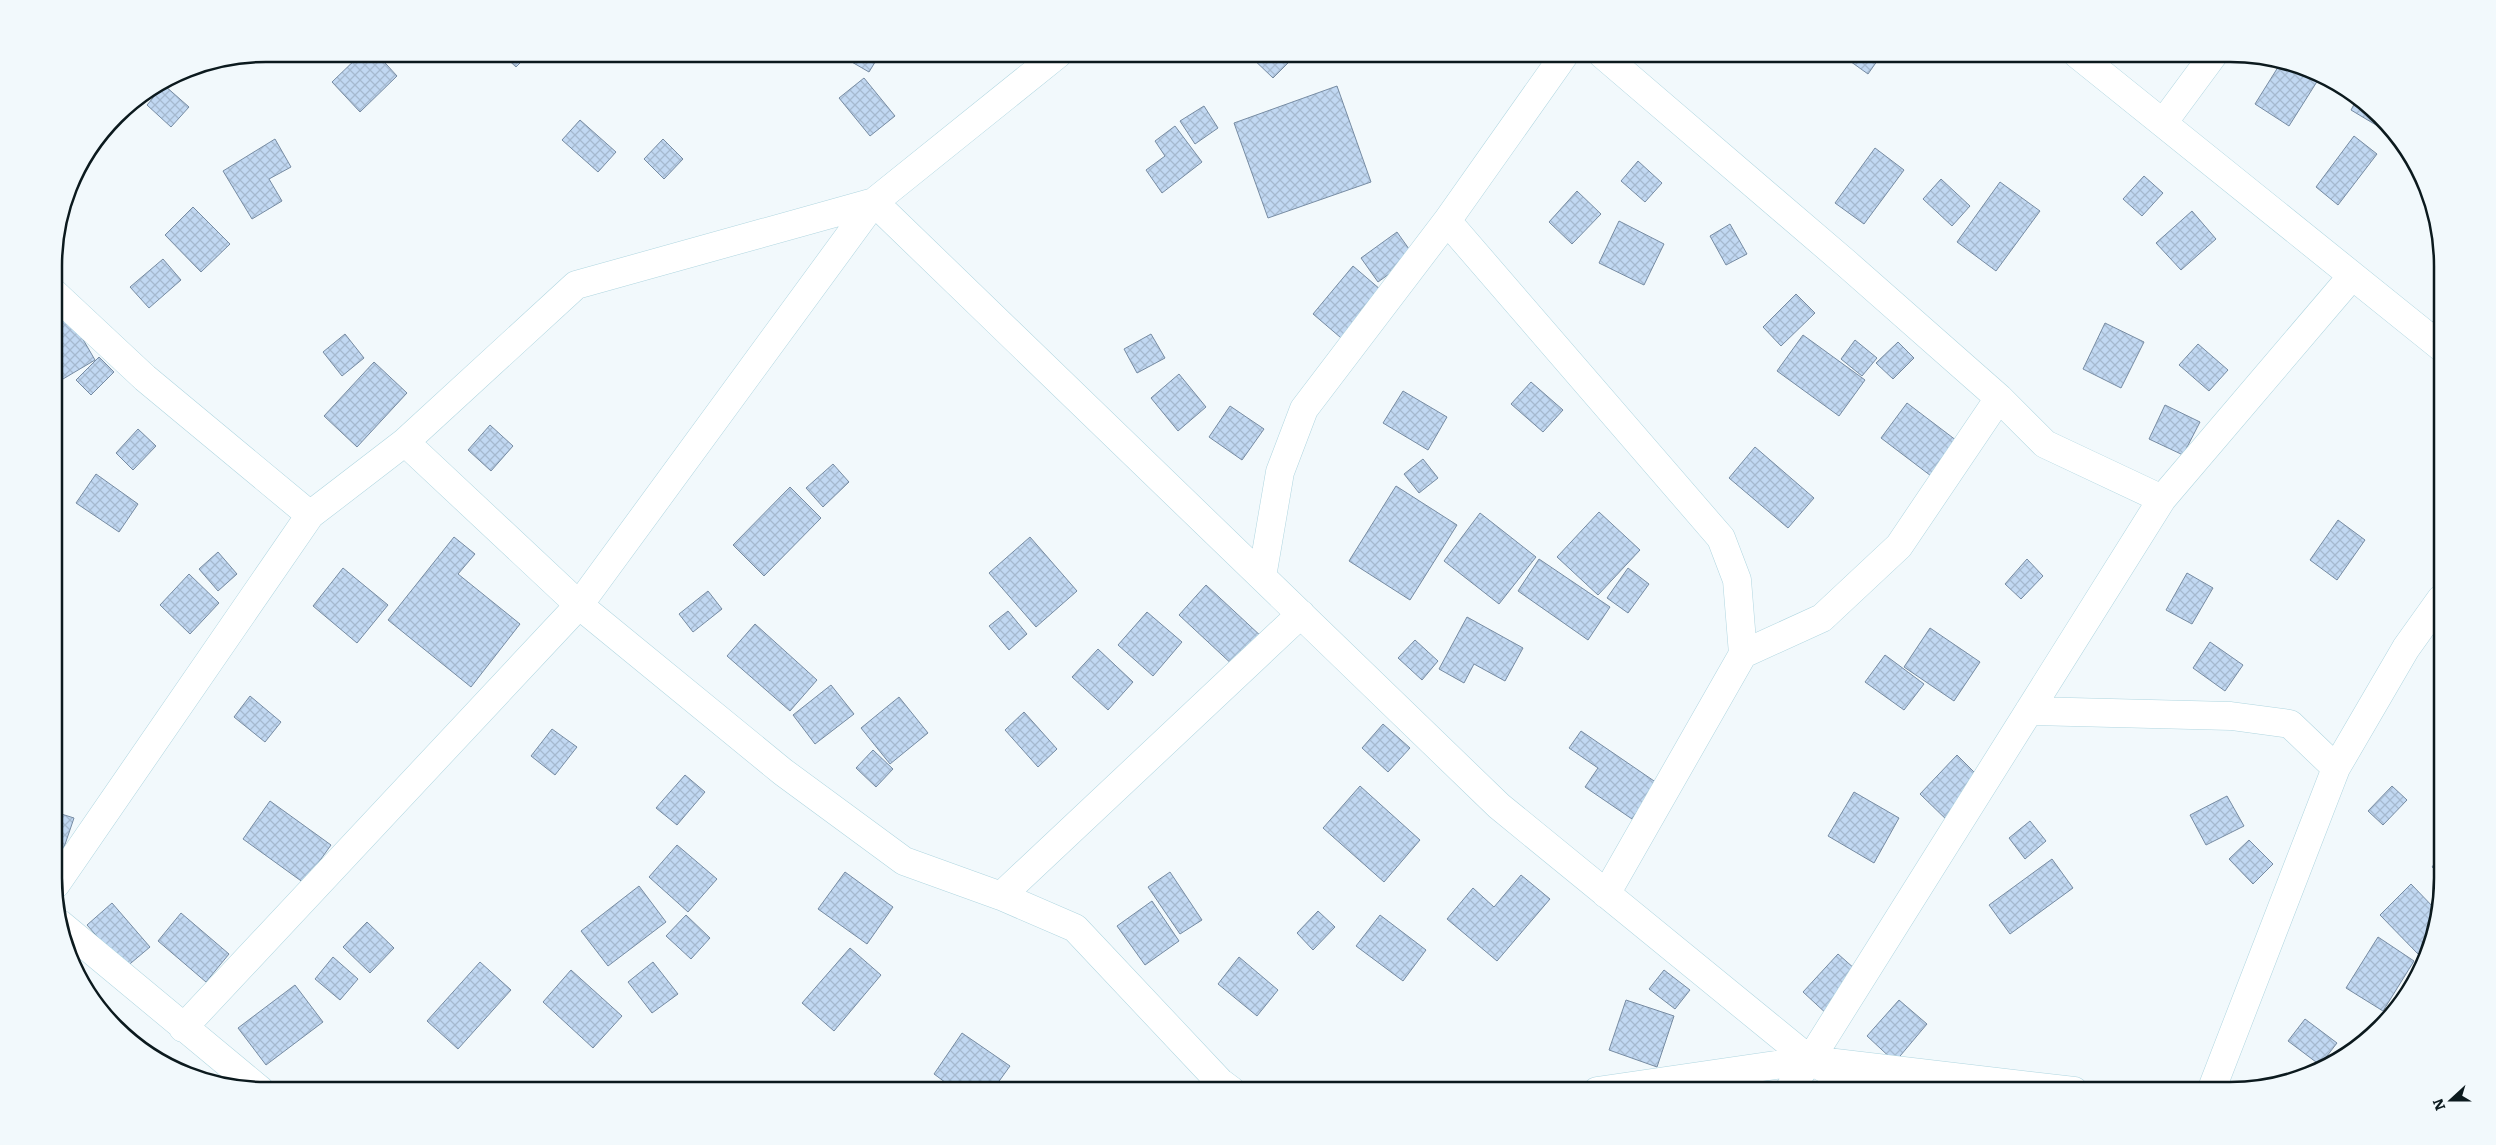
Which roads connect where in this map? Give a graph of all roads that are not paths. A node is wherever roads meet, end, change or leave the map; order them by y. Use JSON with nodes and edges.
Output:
{"nodes":[{"id":1,"x":1048,"y":62,"type":"edge"},
{"id":2,"x":1559,"y":62,"type":"edge"},
{"id":3,"x":1611,"y":62,"type":"edge"},
{"id":4,"x":2087,"y":62,"type":"edge"},
{"id":5,"x":2208,"y":62,"type":"edge"},
{"id":6,"x":2163,"y":124,"type":"junction"},
{"id":7,"x":874,"y":202,"type":"junction"},
{"id":8,"x":1447,"y":221,"type":"junction"},
{"id":9,"x":2352,"y":276,"type":"junction"},
{"id":10,"x":62,"y":300,"type":"edge"},
{"id":11,"x":2434,"y":341,"type":"edge"},
{"id":12,"x":1999,"y":398,"type":"junction"},
{"id":13,"x":405,"y":442,"type":"junction"},
{"id":14,"x":2162,"y":500,"type":"junction"},
{"id":15,"x":310,"y":515,"type":"junction"},
{"id":16,"x":1262,"y":577,"type":"junction"},
{"id":17,"x":579,"y":605,"type":"junction"},
{"id":18,"x":2434,"y":610,"type":"edge"},
{"id":19,"x":1301,"y":614,"type":"junction"},
{"id":20,"x":1742,"y":654,"type":"junction"},
{"id":21,"x":2029,"y":711,"type":"junction"},
{"id":22,"x":2336,"y":768,"type":"junction"},
{"id":23,"x":62,"y":875,"type":"edge"},
{"id":24,"x":1606,"y":894,"type":"junction"},
{"id":25,"x":1001,"y":896,"type":"junction"},
{"id":26,"x":69,"y":932,"type":"edge"},
{"id":27,"x":183,"y":1028,"type":"junction"},
{"id":28,"x":1810,"y":1060,"type":"junction"},
{"id":29,"x":250,"y":1082,"type":"edge"},
{"id":30,"x":1216,"y":1082,"type":"edge"},
{"id":31,"x":1659,"y":1082,"type":"edge"},
{"id":32,"x":1794,"y":1082,"type":"edge"},
{"id":33,"x":1848,"y":1082,"type":"edge"},
{"id":34,"x":1997,"y":1082,"type":"edge"},
{"id":35,"x":2214,"y":1082,"type":"edge"}],
"edges":[{"from":1,"to":7,"type":"street"},
{"from":2,"to":8,"type":"street"},
{"from":3,"to":12,"type":"street"},
{"from":4,"to":6,"type":"street"},
{"from":5,"to":6,"type":"street"},
{"from":6,"to":9,"type":"street"},
{"from":7,"to":13,"type":"street"},
{"from":7,"to":16,"type":"street"},
{"from":7,"to":17,"type":"street"},
{"from":8,"to":16,"type":"street"},
{"from":8,"to":20,"type":"street"},
{"from":9,"to":11,"type":"street"},
{"from":9,"to":14,"type":"street"},
{"from":10,"to":15,"type":"street"},
{"from":12,"to":14,"type":"street"},
{"from":12,"to":20,"type":"street"},
{"from":13,"to":15,"type":"street"},
{"from":13,"to":17,"type":"street"},
{"from":14,"to":21,"type":"street"},
{"from":15,"to":23,"type":"street"},
{"from":16,"to":19,"type":"street"},
{"from":17,"to":25,"type":"street"},
{"from":17,"to":27,"type":"street"},
{"from":18,"to":22,"type":"street"},
{"from":19,"to":24,"type":"street"},
{"from":19,"to":25,"type":"street"},
{"from":20,"to":24,"type":"street"},
{"from":21,"to":22,"type":"street"},
{"from":21,"to":28,"type":"street"},
{"from":22,"to":35,"type":"street"},
{"from":24,"to":28,"type":"street"},
{"from":25,"to":30,"type":"street"},
{"from":26,"to":27,"type":"street"},
{"from":27,"to":29,"type":"street"},
{"from":28,"to":31,"type":"street"},
{"from":28,"to":32,"type":"street"},
{"from":28,"to":33,"type":"street"},
{"from":28,"to":34,"type":"street"}]}
